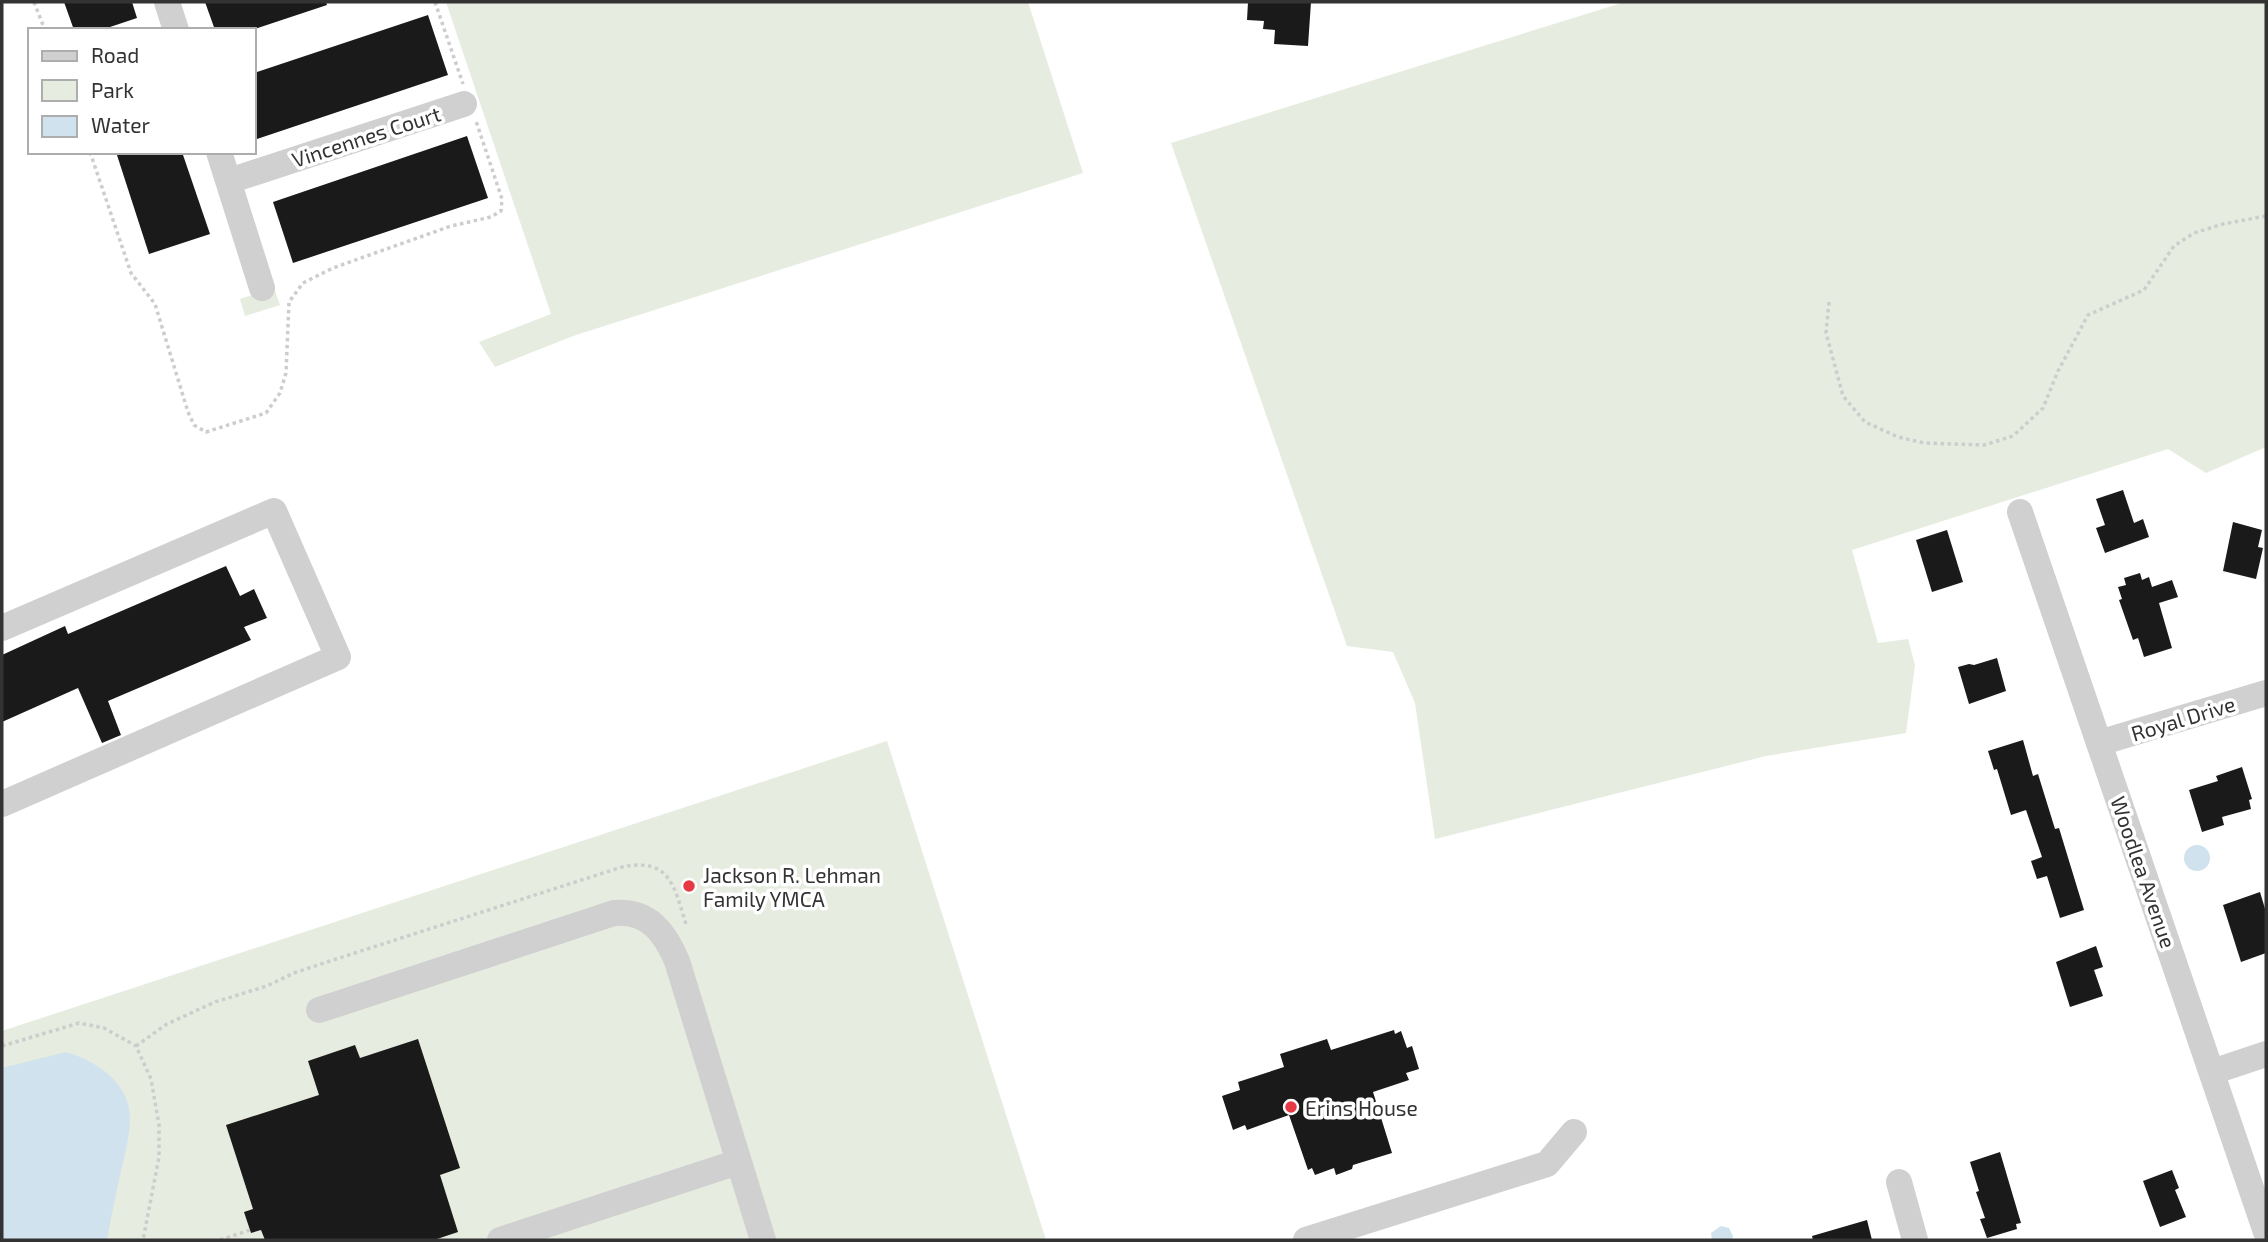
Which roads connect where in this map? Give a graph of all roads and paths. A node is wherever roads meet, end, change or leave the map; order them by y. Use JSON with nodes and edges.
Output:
{"nodes":[{"id":1,"x":34,"y":2,"type":"edge"},
{"id":2,"x":167,"y":2,"type":"edge"},
{"id":3,"x":435,"y":2,"type":"edge"},
{"id":4,"x":44,"y":28,"type":"edge"},
{"id":5,"x":175,"y":28,"type":"edge"},
{"id":6,"x":467,"y":102,"type":"junction"},
{"id":7,"x":91,"y":154,"type":"edge"},
{"id":8,"x":220,"y":154,"type":"edge"},
{"id":9,"x":229,"y":181,"type":"junction"},
{"id":10,"x":2266,"y":216,"type":"edge"},
{"id":11,"x":262,"y":288,"type":"dead end"},
{"id":12,"x":1829,"y":302,"type":"dead end"},
{"id":13,"x":2020,"y":512,"type":"dead end"},
{"id":14,"x":2,"y":628,"type":"edge"},
{"id":15,"x":2266,"y":693,"type":"edge"},
{"id":16,"x":2099,"y":743,"type":"junction"},
{"id":17,"x":2,"y":804,"type":"edge"},
{"id":18,"x":687,"y":928,"type":"dead end"},
{"id":19,"x":319,"y":1010,"type":"dead end"},
{"id":20,"x":2,"y":1046,"type":"edge"},
{"id":21,"x":136,"y":1046,"type":"junction"},
{"id":22,"x":2266,"y":1054,"type":"edge"},
{"id":23,"x":2213,"y":1072,"type":"junction"},
{"id":24,"x":1574,"y":1132,"type":"dead end"},
{"id":25,"x":738,"y":1162,"type":"junction"},
{"id":26,"x":1899,"y":1182,"type":"dead end"},
{"id":27,"x":250,"y":1230,"type":"dead end"},
{"id":28,"x":2266,"y":1233,"type":"edge"},
{"id":29,"x":143,"y":1240,"type":"edge"},
{"id":30,"x":220,"y":1240,"type":"edge"},
{"id":31,"x":499,"y":1240,"type":"edge"},
{"id":32,"x":762,"y":1240,"type":"edge"},
{"id":33,"x":1306,"y":1240,"type":"edge"},
{"id":34,"x":1915,"y":1240,"type":"edge"}],
"edges":[{"from":1,"to":4,"type":"path"},
{"from":2,"to":5,"type":"street"},
{"from":3,"to":6,"type":"path"},
{"from":6,"to":7,"type":"path"},
{"from":6,"to":9,"type":"street","name":"Vincennes Court"},
{"from":8,"to":9,"type":"street"},
{"from":9,"to":11,"type":"street"},
{"from":10,"to":12,"type":"path"},
{"from":13,"to":16,"type":"street","name":"Woodlea Avenue"},
{"from":14,"to":17,"type":"street"},
{"from":15,"to":16,"type":"street","name":"Royal Drive"},
{"from":16,"to":23,"type":"street","name":"Woodlea Avenue"},
{"from":18,"to":21,"type":"path"},
{"from":19,"to":25,"type":"street"},
{"from":20,"to":21,"type":"path"},
{"from":21,"to":29,"type":"path"},
{"from":22,"to":23,"type":"street"},
{"from":23,"to":28,"type":"street","name":"Woodlea Avenue"},
{"from":24,"to":33,"type":"street"},
{"from":25,"to":31,"type":"street"},
{"from":25,"to":32,"type":"street"},
{"from":26,"to":34,"type":"street"},
{"from":27,"to":30,"type":"path"}]}
